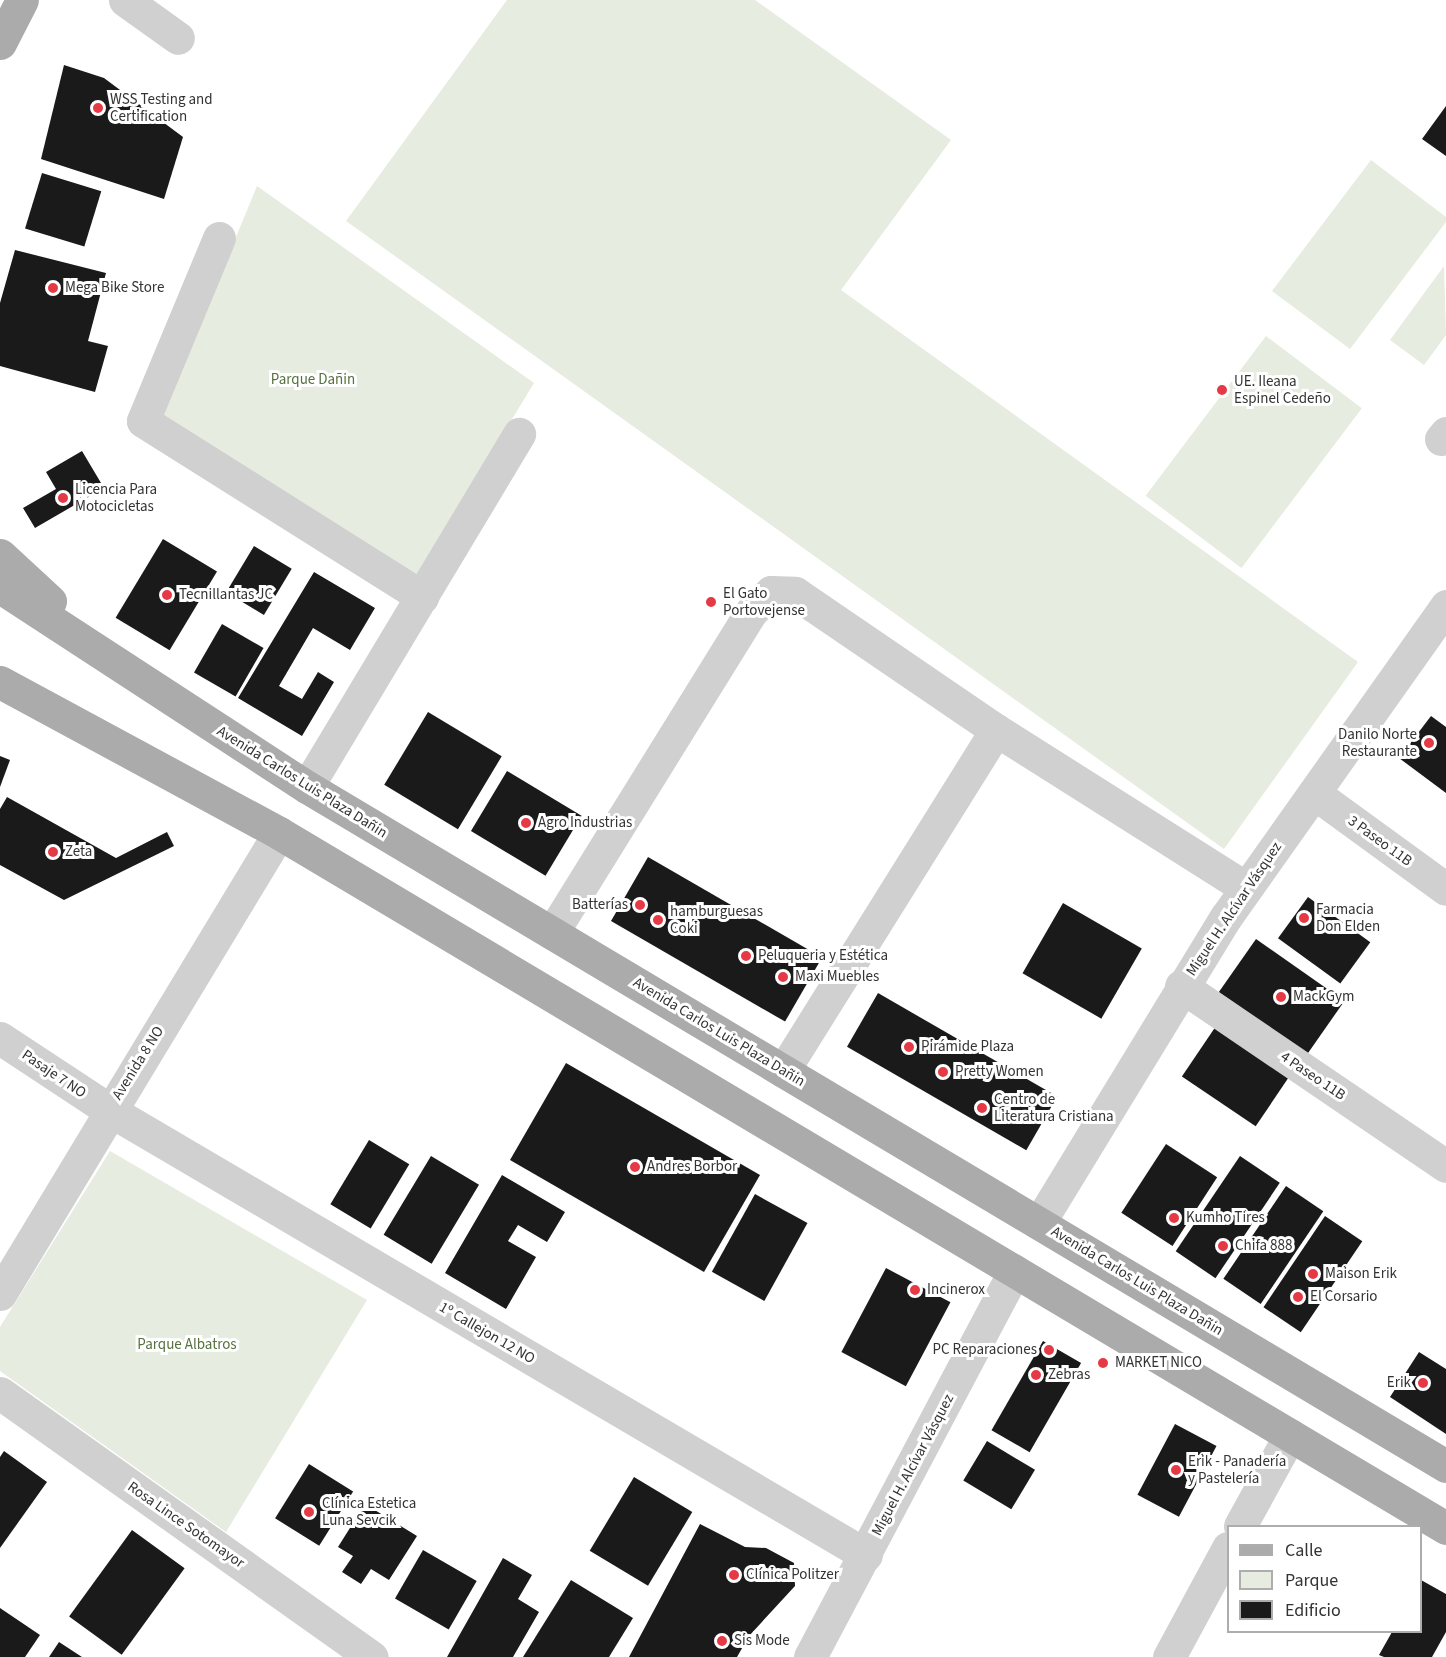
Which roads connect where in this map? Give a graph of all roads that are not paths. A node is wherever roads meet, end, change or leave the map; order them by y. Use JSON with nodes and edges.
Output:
{"nodes":[{"id":1,"x":22,"y":0,"type":"edge"},
{"id":2,"x":125,"y":0,"type":"edge"},
{"id":3,"x":178,"y":38,"type":"dead end"},
{"id":4,"x":2,"y":42,"type":"edge"},
{"id":5,"x":219,"y":238,"type":"dead end"},
{"id":6,"x":519,"y":434,"type":"dead end"},
{"id":7,"x":0,"y":555,"type":"edge"},
{"id":8,"x":0,"y":587,"type":"edge"},
{"id":9,"x":422,"y":597,"type":"junction"},
{"id":10,"x":0,"y":615,"type":"edge"},
{"id":11,"x":1443,"y":618,"type":"edge"},
{"id":12,"x":124,"y":669,"type":"junction"},
{"id":13,"x":0,"y":682,"type":"edge"},
{"id":14,"x":176,"y":703,"type":"junction"},
{"id":15,"x":996,"y":730,"type":"junction"},
{"id":16,"x":307,"y":787,"type":"junction"},
{"id":17,"x":1314,"y":793,"type":"junction"},
{"id":18,"x":279,"y":833,"type":"junction"},
{"id":19,"x":1246,"y":888,"type":"junction"},
{"id":20,"x":1446,"y":889,"type":"edge"},
{"id":21,"x":552,"y":933,"type":"junction"},
{"id":22,"x":1181,"y":986,"type":"junction"},
{"id":23,"x":0,"y":1038,"type":"edge"},
{"id":24,"x":783,"y":1071,"type":"junction"},
{"id":25,"x":109,"y":1110,"type":"junction"},
{"id":26,"x":1446,"y":1166,"type":"edge"},
{"id":27,"x":1039,"y":1223,"type":"junction"},
{"id":28,"x":1014,"y":1271,"type":"junction"},
{"id":29,"x":1,"y":1291,"type":"edge"},
{"id":30,"x":0,"y":1393,"type":"edge"},
{"id":31,"x":1290,"y":1435,"type":"junction"},
{"id":32,"x":1446,"y":1466,"type":"edge"},
{"id":33,"x":1241,"y":1525,"type":"edge"},
{"id":34,"x":1446,"y":1528,"type":"edge"},
{"id":35,"x":1227,"y":1550,"type":"edge"},
{"id":36,"x":866,"y":1555,"type":"junction"},
{"id":37,"x":372,"y":1657,"type":"edge"},
{"id":38,"x":810,"y":1657,"type":"edge"},
{"id":39,"x":1169,"y":1657,"type":"edge"}],
"edges":[{"from":1,"to":4,"type":"main road"},
{"from":2,"to":3,"type":"street"},
{"from":5,"to":9,"type":"street"},
{"from":6,"to":9,"type":"street"},
{"from":7,"to":12,"type":"main road"},
{"from":8,"to":12,"type":"main road","name":"Avenida Carlos Luis Plaza Dañin"},
{"from":9,"to":16,"type":"street"},
{"from":10,"to":14,"type":"main road"},
{"from":11,"to":17,"type":"street","name":"Miguel H. Alcívar Vásquez"},
{"from":12,"to":14,"type":"main road","name":"Avenida Carlos Luis Plaza Dañin"},
{"from":13,"to":18,"type":"main road"},
{"from":14,"to":16,"type":"main road","name":"Avenida Carlos Luis Plaza Dañin"},
{"from":15,"to":19,"type":"street"},
{"from":15,"to":21,"type":"street"},
{"from":15,"to":24,"type":"street"},
{"from":16,"to":21,"type":"main road","name":"Avenida Carlos Luis Plaza Dañin"},
{"from":17,"to":19,"type":"street","name":"Miguel H. Alcívar Vásquez"},
{"from":17,"to":20,"type":"street","name":"3 Paseo 11B"},
{"from":18,"to":25,"type":"street","name":"Avenida 8 NO"},
{"from":18,"to":28,"type":"main road"},
{"from":19,"to":22,"type":"street","name":"Miguel H. Alcívar Vásquez"},
{"from":21,"to":24,"type":"main road","name":"Avenida Carlos Luis Plaza Dañin"},
{"from":22,"to":26,"type":"street","name":"4 Paseo 11B"},
{"from":22,"to":27,"type":"street","name":"Miguel H. Alcívar Vásquez"},
{"from":23,"to":25,"type":"street","name":"Pasaje 7 NO"},
{"from":24,"to":27,"type":"main road","name":"Avenida Carlos Luis Plaza Dañin"},
{"from":25,"to":29,"type":"street","name":"Avenida 8 NO"},
{"from":25,"to":36,"type":"street","name":"1º Callejon 12 NO"},
{"from":27,"to":32,"type":"main road","name":"Avenida Carlos Luis Plaza Dañin"},
{"from":28,"to":31,"type":"main road"},
{"from":28,"to":36,"type":"street","name":"Miguel H. Alcívar Vásquez"},
{"from":30,"to":37,"type":"street","name":"Rosa Lince Sotomayor"},
{"from":31,"to":33,"type":"street"},
{"from":31,"to":34,"type":"main road"},
{"from":35,"to":39,"type":"street"},
{"from":36,"to":38,"type":"street","name":"Miguel H. Alcívar Vásquez"}]}
